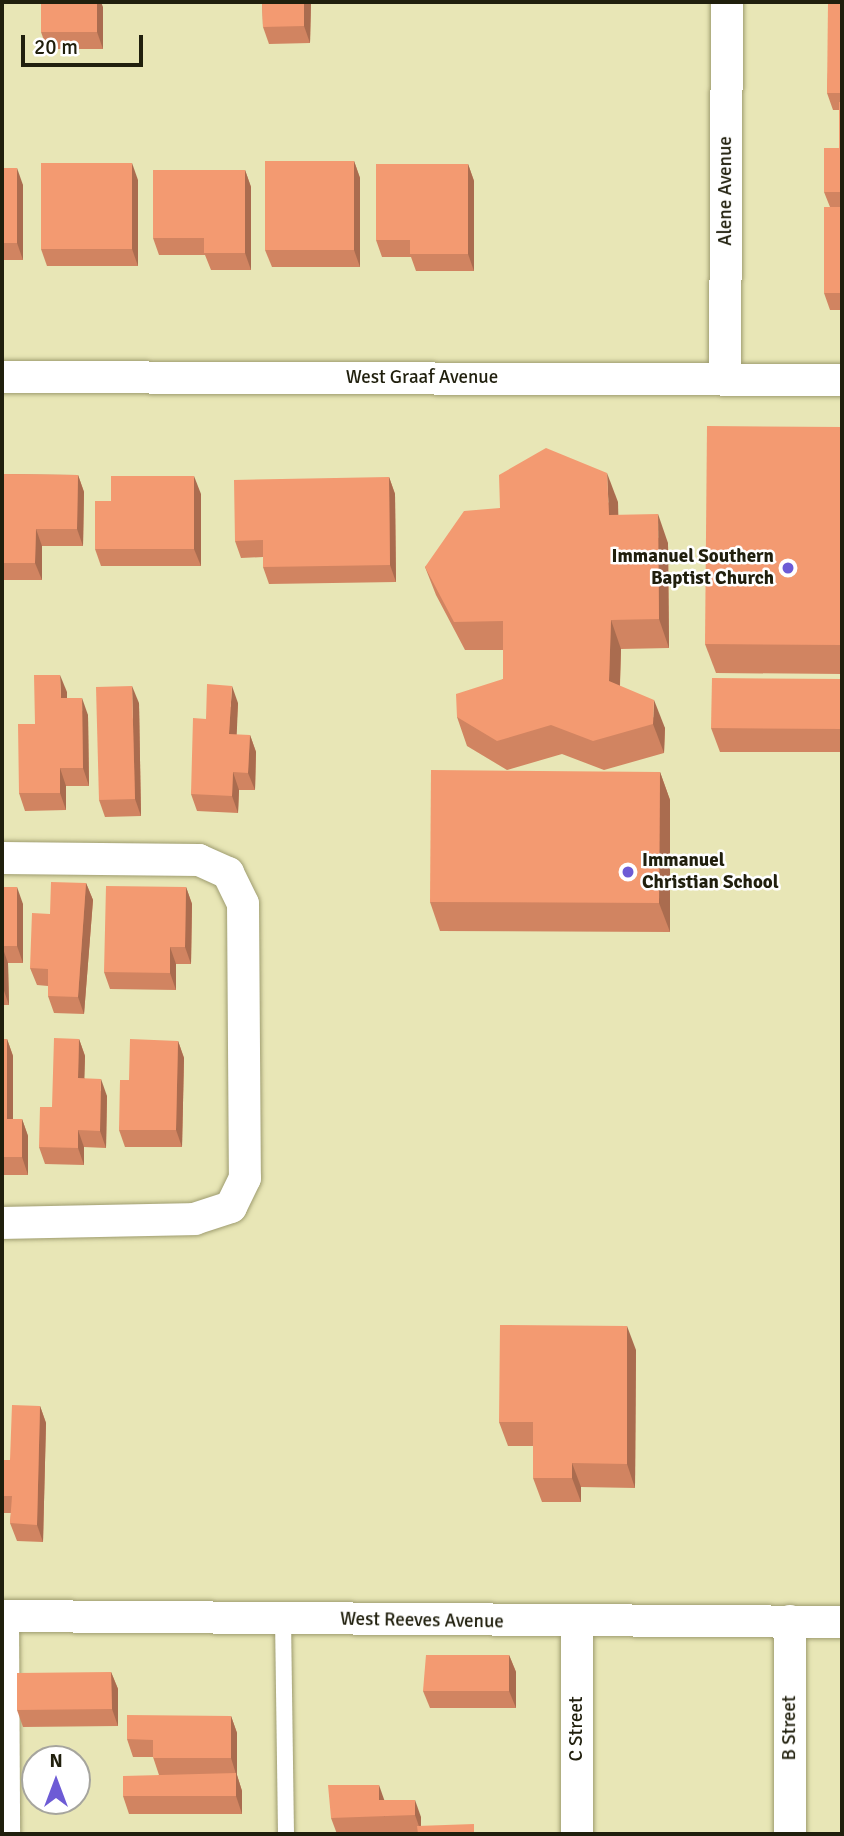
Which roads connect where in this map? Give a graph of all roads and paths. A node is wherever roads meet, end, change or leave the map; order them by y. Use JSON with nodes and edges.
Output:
{"nodes":[{"id":1,"x":727,"y":2,"type":"edge"},
{"id":2,"x":2,"y":377,"type":"edge"},
{"id":3,"x":724,"y":379,"type":"junction"},
{"id":4,"x":842,"y":380,"type":"edge"},
{"id":5,"x":2,"y":858,"type":"edge"},
{"id":6,"x":2,"y":1223,"type":"edge"},
{"id":7,"x":2,"y":1616,"type":"edge"},
{"id":8,"x":283,"y":1619,"type":"junction"},
{"id":9,"x":790,"y":1621,"type":"junction"},
{"id":10,"x":842,"y":1622,"type":"edge"},
{"id":11,"x":577,"y":1623,"type":"junction"},
{"id":12,"x":5,"y":1834,"type":"edge"},
{"id":13,"x":286,"y":1834,"type":"edge"},
{"id":14,"x":577,"y":1834,"type":"edge"},
{"id":15,"x":790,"y":1834,"type":"edge"}],
"edges":[{"from":1,"to":3,"type":"street","name":"Alene Avenue"},
{"from":2,"to":3,"type":"street","name":"West Graaf Avenue"},
{"from":3,"to":4,"type":"street","name":"West Graaf Avenue"},
{"from":5,"to":6,"type":"street"},
{"from":7,"to":8,"type":"street","name":"West Reeves Avenue"},
{"from":7,"to":12,"type":"street"},
{"from":8,"to":11,"type":"street","name":"West Reeves Avenue"},
{"from":8,"to":13,"type":"lane"},
{"from":9,"to":10,"type":"street","name":"West Reeves Avenue"},
{"from":9,"to":11,"type":"street","name":"West Reeves Avenue"},
{"from":9,"to":15,"type":"street","name":"B Street"},
{"from":11,"to":14,"type":"street","name":"C Street"}]}
